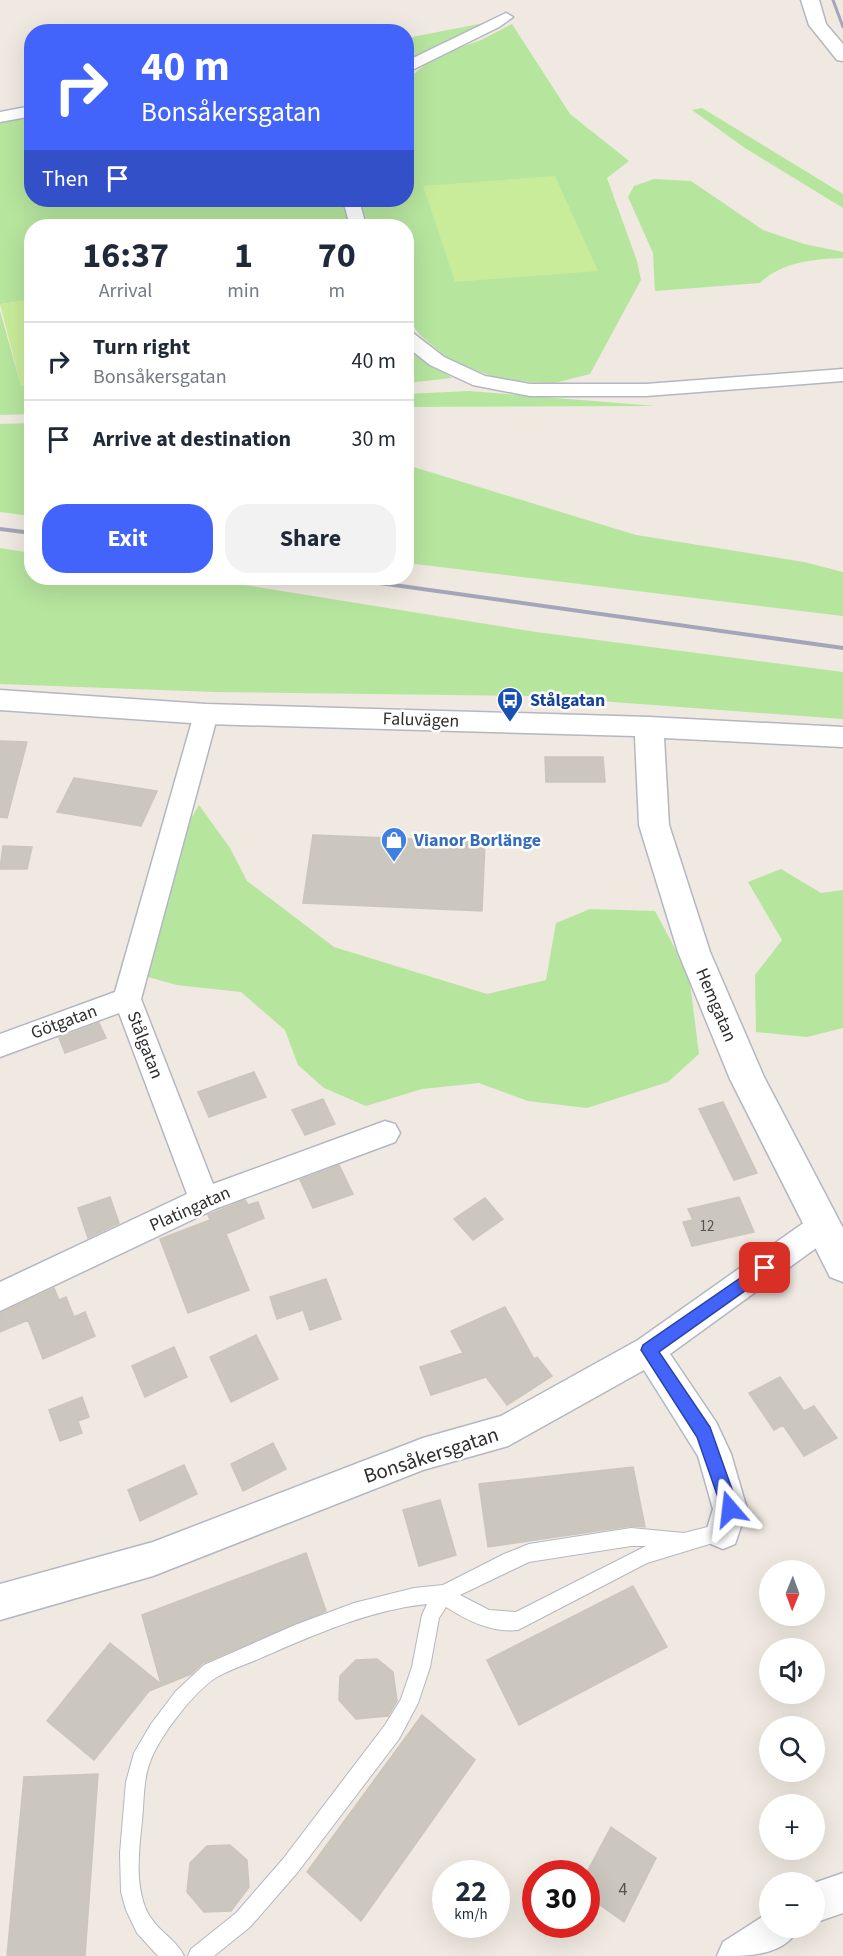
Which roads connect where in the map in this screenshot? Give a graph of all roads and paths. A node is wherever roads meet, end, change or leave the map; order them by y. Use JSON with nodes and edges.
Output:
{"nodes":[{"id":1,"x":810,"y":0,"type":"edge"},
{"id":2,"x":506,"y":17,"type":"dead end"},
{"id":3,"x":843,"y":56,"type":"edge"},
{"id":4,"x":414,"y":64,"type":"edge"},
{"id":5,"x":24,"y":112,"type":"edge"},
{"id":6,"x":0,"y":117,"type":"edge"},
{"id":7,"x":414,"y":343,"type":"edge"},
{"id":8,"x":843,"y":375,"type":"edge"},
{"id":9,"x":0,"y":700,"type":"edge"},
{"id":10,"x":206,"y":714,"type":"junction"},
{"id":11,"x":649,"y":727,"type":"junction"},
{"id":12,"x":843,"y":736,"type":"edge"},
{"id":13,"x":127,"y":999,"type":"junction"},
{"id":14,"x":0,"y":1046,"type":"edge"},
{"id":15,"x":385,"y":1133,"type":"dead end"},
{"id":16,"x":204,"y":1200,"type":"junction"},
{"id":17,"x":823,"y":1226,"type":"junction"},
{"id":18,"x":843,"y":1265,"type":"edge"},
{"id":19,"x":0,"y":1296,"type":"edge"},
{"id":20,"x":649,"y":1350,"type":"junction"},
{"id":21,"x":723,"y":1532,"type":"joint"},
{"id":22,"x":687,"y":1540,"type":"junction"},
{"id":23,"x":444,"y":1593,"type":"junction"},
{"id":24,"x":0,"y":1602,"type":"edge"},
{"id":25,"x":843,"y":1893,"type":"edge"},
{"id":26,"x":825,"y":1899,"type":"edge"},
{"id":27,"x":763,"y":1938,"type":"edge"},
{"id":28,"x":174,"y":1956,"type":"edge"},
{"id":29,"x":198,"y":1956,"type":"edge"},
{"id":30,"x":736,"y":1956,"type":"edge"}],
"edges":[{"from":1,"to":3,"type":"street"},
{"from":2,"to":4,"type":"street"},
{"from":5,"to":6,"type":"street"},
{"from":7,"to":8,"type":"street"},
{"from":9,"to":10,"type":"street","name":"Faluvägen"},
{"from":10,"to":11,"type":"street","name":"Faluvägen"},
{"from":10,"to":13,"type":"street","name":"Stålgatan"},
{"from":11,"to":12,"type":"street","name":"Faluvägen"},
{"from":11,"to":17,"type":"street","name":"Hemgatan"},
{"from":13,"to":14,"type":"street","name":"Götgatan"},
{"from":13,"to":16,"type":"street","name":"Stålgatan"},
{"from":15,"to":16,"type":"street","name":"Platingatan"},
{"from":16,"to":19,"type":"street","name":"Platingatan"},
{"from":17,"to":18,"type":"street","name":"Hemgatan"},
{"from":17,"to":20,"type":"street","name":"Bonsåkersgatan"},
{"from":20,"to":21,"type":"street"},
{"from":20,"to":24,"type":"street","name":"Bonsåkersgatan"},
{"from":21,"to":22,"type":"lane"},
{"from":22,"to":23,"type":"lane"},
{"from":22,"to":23,"type":"lane"},
{"from":23,"to":28,"type":"lane"},
{"from":23,"to":29,"type":"lane"},
{"from":25,"to":26,"type":"street"},
{"from":27,"to":30,"type":"street"}]}
